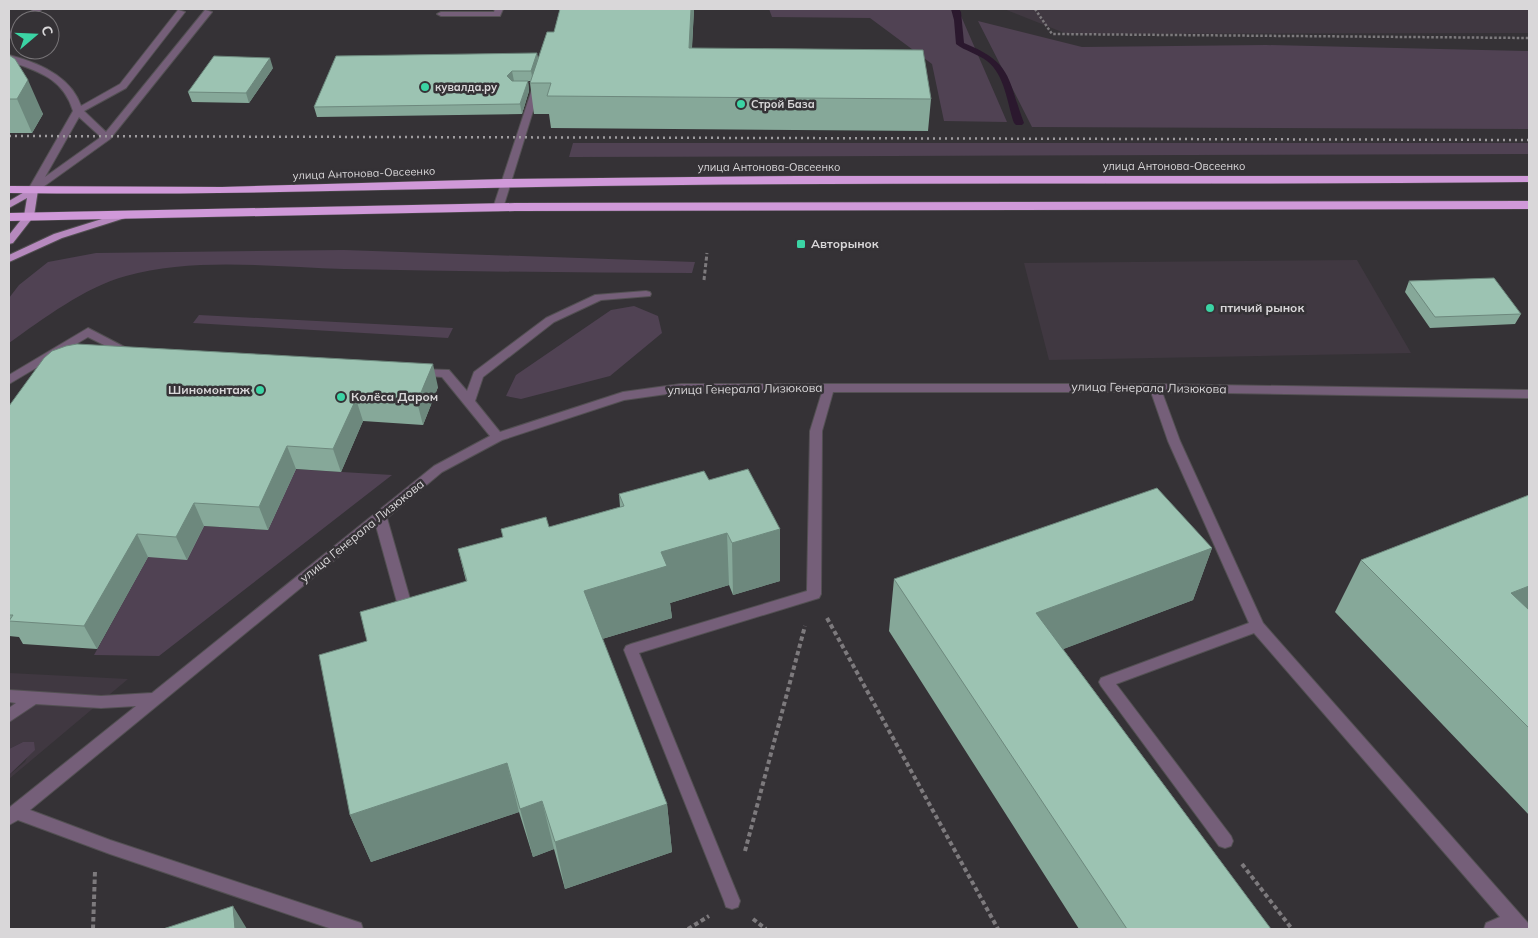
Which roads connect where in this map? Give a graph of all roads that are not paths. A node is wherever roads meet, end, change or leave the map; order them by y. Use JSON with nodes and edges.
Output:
{"nodes":[{"id":1,"x":500,"y":9,"type":"edge"},
{"id":2,"x":181,"y":12,"type":"dead end"},
{"id":3,"x":208,"y":12,"type":"dead end"},
{"id":4,"x":441,"y":14,"type":"dead end"},
{"id":5,"x":9,"y":58,"type":"edge"},
{"id":6,"x":542,"y":68,"type":"edge"},
{"id":7,"x":78,"y":110,"type":"junction"},
{"id":8,"x":107,"y":137,"type":"junction"},
{"id":9,"x":1529,"y":179,"type":"edge"},
{"id":10,"x":505,"y":183,"type":"junction"},
{"id":11,"x":9,"y":190,"type":"edge"},
{"id":12,"x":33,"y":190,"type":"junction"},
{"id":13,"x":9,"y":205,"type":"edge"},
{"id":14,"x":1529,"y":205,"type":"edge"},
{"id":15,"x":498,"y":208,"type":"junction"},
{"id":16,"x":9,"y":216,"type":"edge"},
{"id":17,"x":29,"y":216,"type":"junction"},
{"id":18,"x":121,"y":216,"type":"junction"},
{"id":19,"x":9,"y":241,"type":"edge"},
{"id":20,"x":9,"y":259,"type":"edge"},
{"id":21,"x":646,"y":294,"type":"dead end"},
{"id":22,"x":143,"y":355,"type":"edge"},
{"id":23,"x":412,"y":371,"type":"edge"},
{"id":24,"x":9,"y":380,"type":"edge"},
{"id":25,"x":828,"y":386,"type":"junction"},
{"id":26,"x":1155,"y":388,"type":"junction"},
{"id":27,"x":1529,"y":394,"type":"edge"},
{"id":28,"x":469,"y":402,"type":"junction"},
{"id":29,"x":498,"y":437,"type":"junction"},
{"id":30,"x":380,"y":516,"type":"junction"},
{"id":31,"x":407,"y":612,"type":"edge"},
{"id":32,"x":1257,"y":626,"type":"junction"},
{"id":33,"x":9,"y":696,"type":"edge"},
{"id":34,"x":34,"y":698,"type":"junction"},
{"id":35,"x":155,"y":699,"type":"junction"},
{"id":36,"x":9,"y":716,"type":"edge"},
{"id":37,"x":13,"y":815,"type":"edge"},
{"id":38,"x":1225,"y":841,"type":"road end"},
{"id":39,"x":732,"y":902,"type":"dead end"},
{"id":40,"x":1518,"y":924,"type":"edge"},
{"id":41,"x":355,"y":929,"type":"edge"},
{"id":42,"x":1492,"y":929,"type":"edge"}],
"edges":[{"from":1,"to":4,"type":"street"},
{"from":2,"to":7,"type":"street"},
{"from":3,"to":8,"type":"street"},
{"from":5,"to":7,"type":"street"},
{"from":6,"to":10,"type":"street"},
{"from":7,"to":8,"type":"street"},
{"from":7,"to":12,"type":"street"},
{"from":8,"to":12,"type":"street"},
{"from":9,"to":10,"type":"highway","name":"улица Антонова-Овсеенко"},
{"from":10,"to":12,"type":"highway","name":"улица Антонова-Овсеенко"},
{"from":10,"to":15,"type":"street"},
{"from":11,"to":12,"type":"highway","name":"улица Антонова-Овсеенко"},
{"from":12,"to":13,"type":"main road"},
{"from":12,"to":17,"type":"main road"},
{"from":14,"to":15,"type":"highway"},
{"from":15,"to":18,"type":"highway"},
{"from":16,"to":17,"type":"highway"},
{"from":17,"to":18,"type":"highway"},
{"from":17,"to":19,"type":"main road"},
{"from":18,"to":20,"type":"main road"},
{"from":21,"to":28,"type":"street"},
{"from":22,"to":24,"type":"street"},
{"from":23,"to":28,"type":"street"},
{"from":25,"to":26,"type":"street","name":"улица Генерала Лизюкова"},
{"from":25,"to":29,"type":"street","name":"улица Генерала Лизюкова"},
{"from":25,"to":39,"type":"street"},
{"from":26,"to":27,"type":"street","name":"улица Генерала Лизюкова"},
{"from":26,"to":32,"type":"street"},
{"from":28,"to":29,"type":"street"},
{"from":29,"to":30,"type":"street","name":"улица Генерала Лизюкова"},
{"from":30,"to":31,"type":"street"},
{"from":30,"to":35,"type":"street","name":"улица Генерала Лизюкова"},
{"from":32,"to":38,"type":"street"},
{"from":32,"to":40,"type":"street"},
{"from":33,"to":34,"type":"street"},
{"from":34,"to":35,"type":"street"},
{"from":34,"to":36,"type":"street"},
{"from":35,"to":37,"type":"street","name":"улица Генерала Лизюкова"},
{"from":37,"to":41,"type":"street"},
{"from":40,"to":42,"type":"street"}]}
